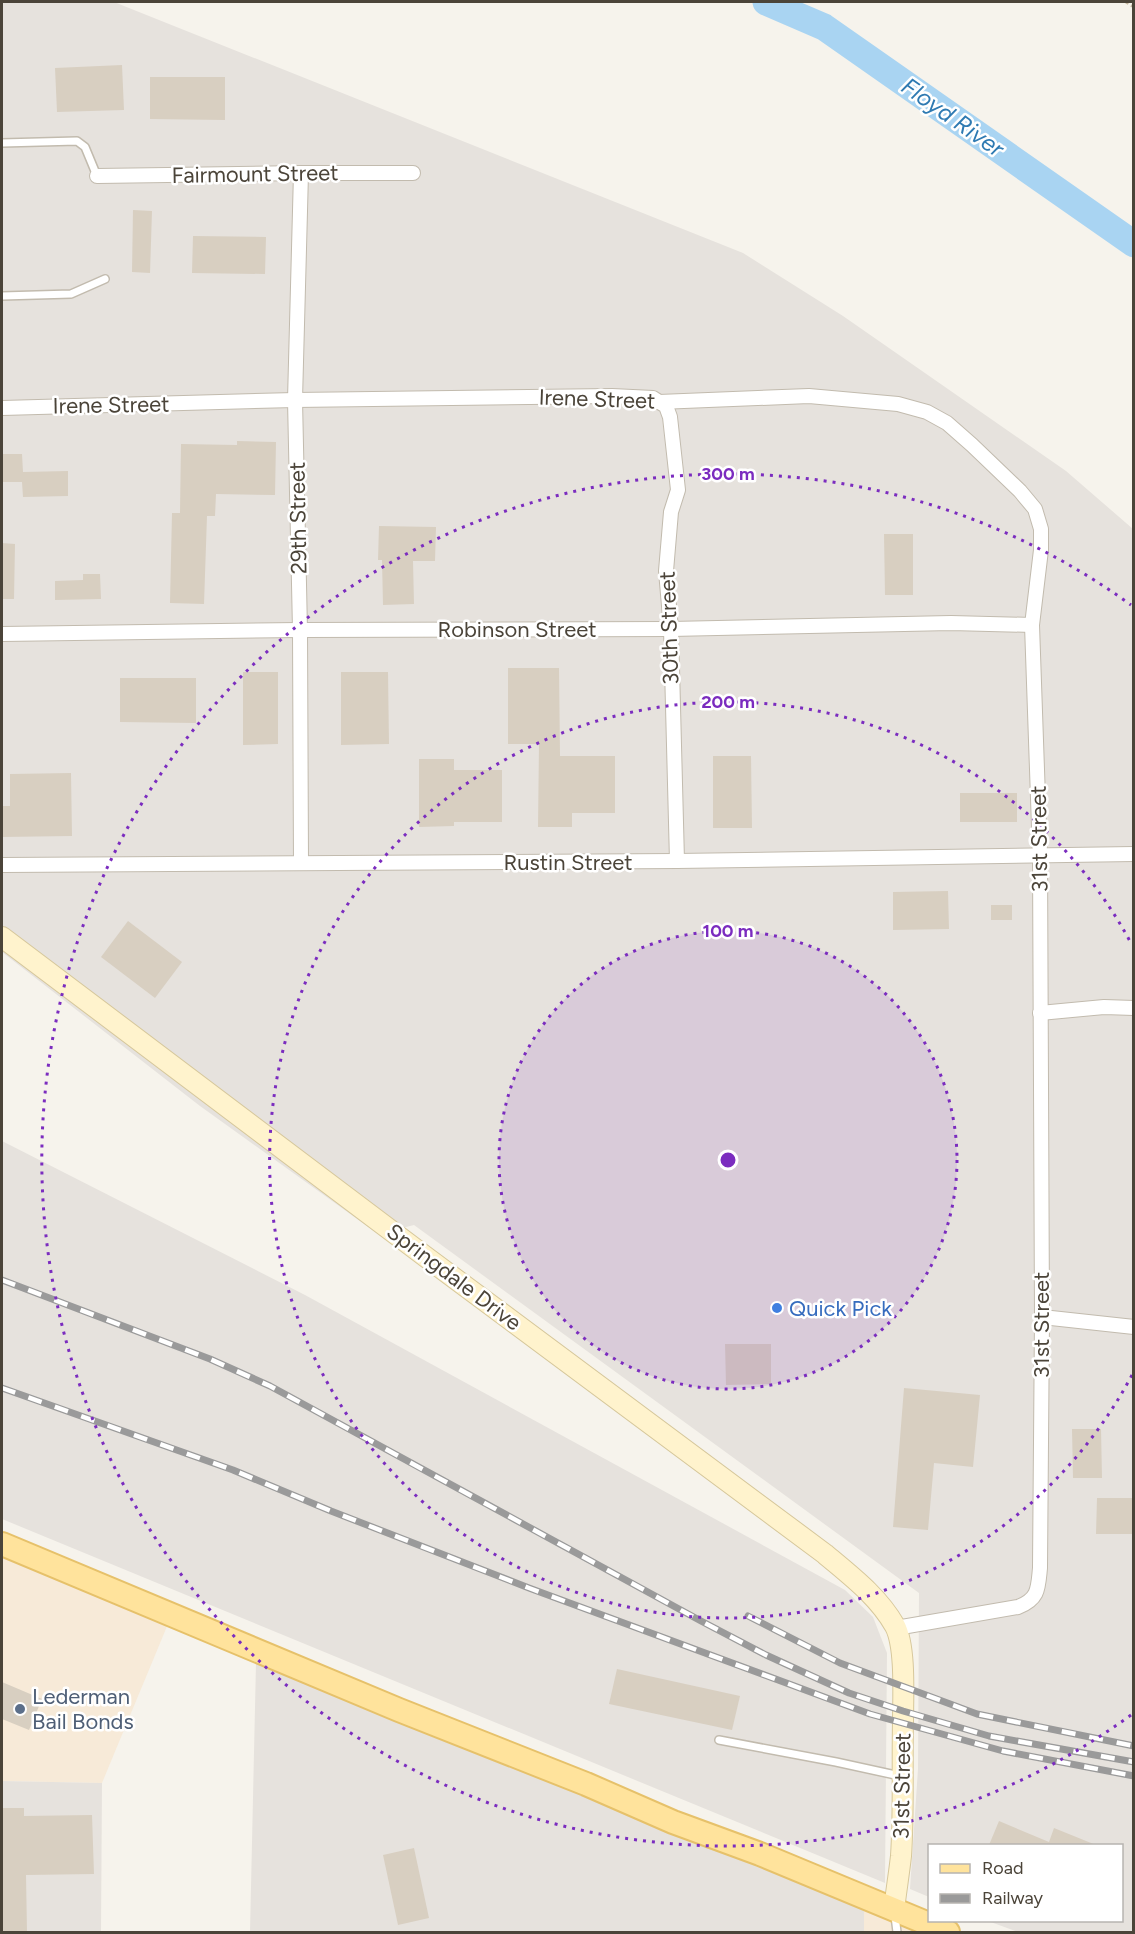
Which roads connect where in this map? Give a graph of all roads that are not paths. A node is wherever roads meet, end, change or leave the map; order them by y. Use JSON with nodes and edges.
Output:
{"nodes":[{"id":1,"x":2,"y":143,"type":"edge"},
{"id":2,"x":301,"y":173,"type":"junction"},
{"id":3,"x":413,"y":173,"type":"dead end"},
{"id":4,"x":97,"y":176,"type":"joint"},
{"id":5,"x":105,"y":279,"type":"dead end"},
{"id":6,"x":2,"y":296,"type":"edge"},
{"id":7,"x":295,"y":400,"type":"junction"},
{"id":8,"x":659,"y":402,"type":"junction"},
{"id":9,"x":2,"y":408,"type":"edge"},
{"id":10,"x":1032,"y":625,"type":"junction"},
{"id":11,"x":671,"y":629,"type":"junction"},
{"id":12,"x":300,"y":630,"type":"junction"},
{"id":13,"x":2,"y":634,"type":"edge"},
{"id":14,"x":1134,"y":854,"type":"edge"},
{"id":15,"x":1040,"y":856,"type":"junction"},
{"id":16,"x":677,"y":861,"type":"junction"},
{"id":17,"x":301,"y":863,"type":"junction"},
{"id":18,"x":2,"y":865,"type":"edge"},
{"id":19,"x":2,"y":937,"type":"edge"},
{"id":20,"x":1134,"y":1008,"type":"edge"},
{"id":21,"x":1040,"y":1013,"type":"junction"},
{"id":22,"x":1041,"y":1317,"type":"junction"},
{"id":23,"x":1134,"y":1327,"type":"edge"},
{"id":24,"x":2,"y":1544,"type":"edge"},
{"id":25,"x":896,"y":1628,"type":"junction"},
{"id":26,"x":719,"y":1740,"type":"dead end"},
{"id":27,"x":903,"y":1777,"type":"junction"},
{"id":28,"x":896,"y":1921,"type":"edge"},
{"id":29,"x":948,"y":1932,"type":"edge"}],
"edges":[{"from":1,"to":4,"type":"lane"},
{"from":2,"to":3,"type":"street","name":"Fairmount Street"},
{"from":2,"to":4,"type":"street","name":"Fairmount Street"},
{"from":2,"to":7,"type":"street","name":"29th Street"},
{"from":5,"to":6,"type":"lane"},
{"from":7,"to":8,"type":"street","name":"Irene Street"},
{"from":7,"to":9,"type":"street","name":"Irene Street"},
{"from":7,"to":12,"type":"street","name":"29th Street"},
{"from":8,"to":10,"type":"street","name":"Irene Street"},
{"from":8,"to":11,"type":"street","name":"30th Street"},
{"from":10,"to":11,"type":"street","name":"Robinson Street"},
{"from":10,"to":15,"type":"street","name":"31st Street"},
{"from":11,"to":12,"type":"street","name":"Robinson Street"},
{"from":11,"to":16,"type":"street","name":"30th Street"},
{"from":12,"to":13,"type":"street","name":"Robinson Street"},
{"from":12,"to":17,"type":"street","name":"29th Street"},
{"from":14,"to":15,"type":"street","name":"Rustin Street"},
{"from":15,"to":16,"type":"street","name":"Rustin Street"},
{"from":15,"to":21,"type":"street","name":"31st Street"},
{"from":16,"to":17,"type":"street","name":"Rustin Street"},
{"from":17,"to":18,"type":"street","name":"Rustin Street"},
{"from":19,"to":25,"type":"street","name":"Springdale Drive"},
{"from":20,"to":21,"type":"street"},
{"from":21,"to":22,"type":"street","name":"31st Street"},
{"from":22,"to":23,"type":"street"},
{"from":22,"to":25,"type":"street","name":"31st Street"},
{"from":24,"to":28,"type":"main road"},
{"from":25,"to":27,"type":"street","name":"31st Street"},
{"from":26,"to":27,"type":"lane"},
{"from":27,"to":28,"type":"street","name":"31st Street"},
{"from":28,"to":29,"type":"main road"}]}
